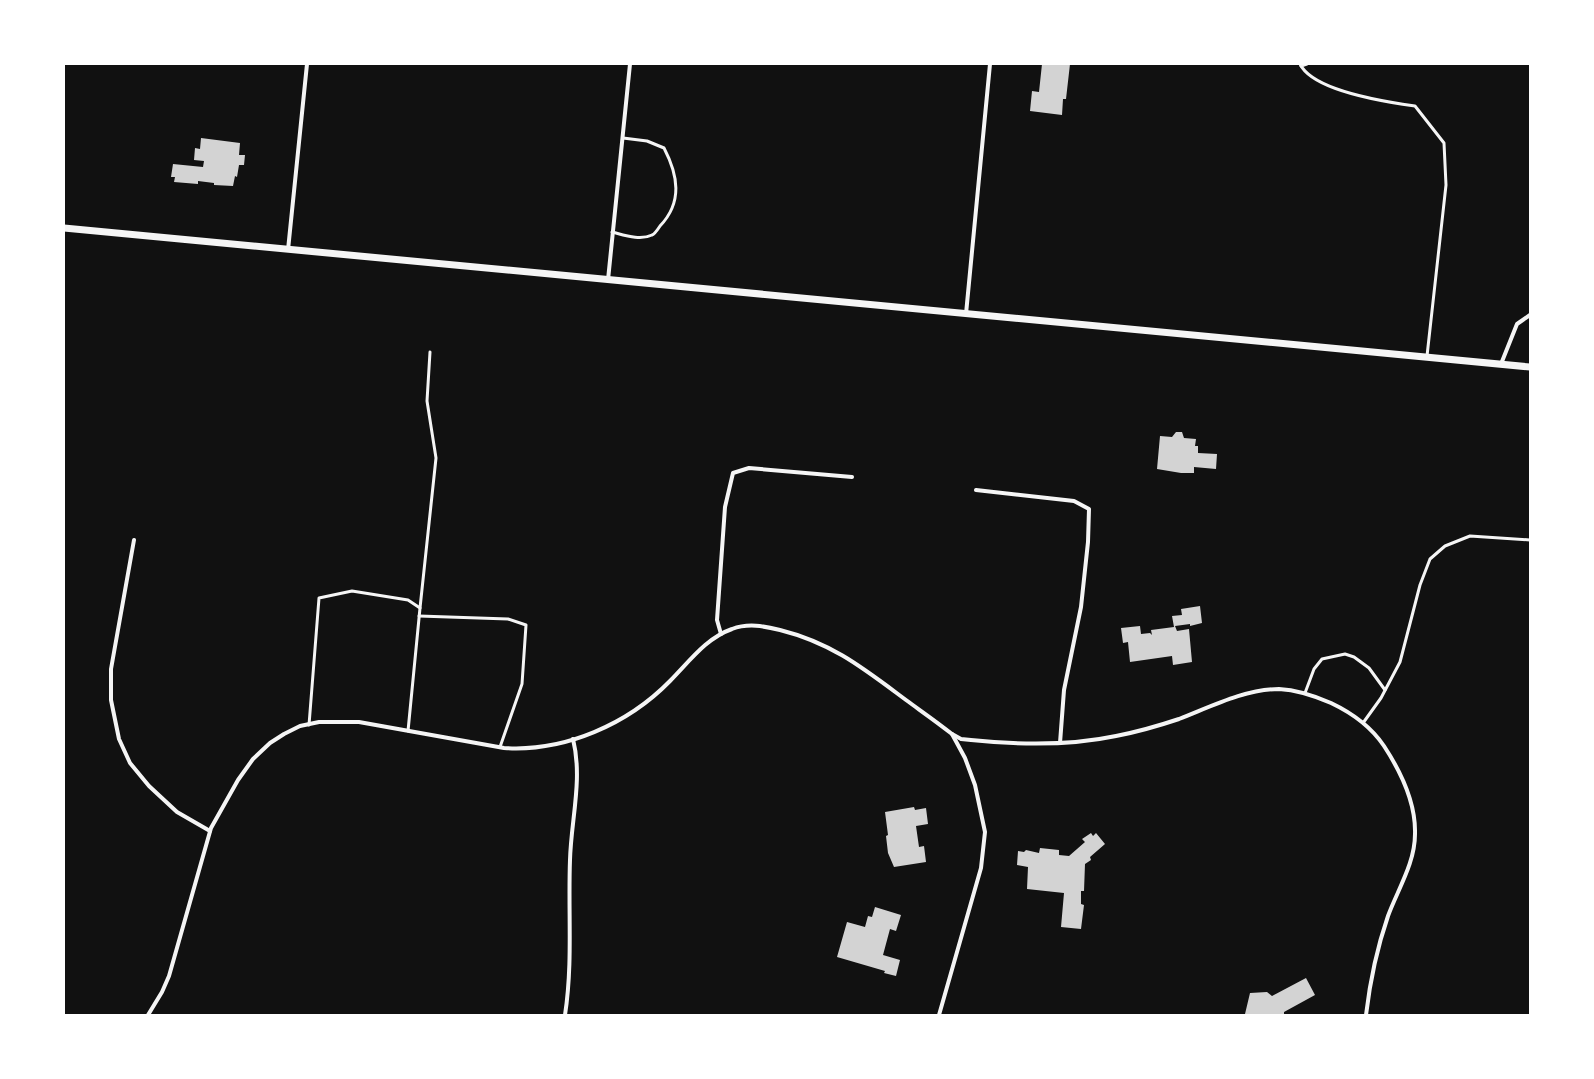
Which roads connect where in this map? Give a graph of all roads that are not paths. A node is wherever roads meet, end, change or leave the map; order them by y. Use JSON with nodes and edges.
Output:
{"nodes":[{"id":1,"x":307,"y":64,"type":"edge"},
{"id":2,"x":630,"y":64,"type":"edge"},
{"id":3,"x":990,"y":64,"type":"edge"},
{"id":4,"x":1307,"y":64,"type":"edge"},
{"id":5,"x":1300,"y":65,"type":"edge"},
{"id":6,"x":622,"y":138,"type":"junction"},
{"id":7,"x":64,"y":228,"type":"edge"},
{"id":8,"x":612,"y":232,"type":"junction"},
{"id":9,"x":288,"y":250,"type":"junction"},
{"id":10,"x":608,"y":280,"type":"junction"},
{"id":11,"x":966,"y":314,"type":"junction"},
{"id":12,"x":1530,"y":315,"type":"edge"},
{"id":13,"x":430,"y":352,"type":"dead end"},
{"id":14,"x":1427,"y":358,"type":"junction"},
{"id":15,"x":1501,"y":364,"type":"junction"},
{"id":16,"x":1530,"y":367,"type":"edge"},
{"id":17,"x":852,"y":477,"type":"dead end"},
{"id":18,"x":976,"y":490,"type":"dead end"},
{"id":19,"x":134,"y":540,"type":"dead end"},
{"id":20,"x":1530,"y":540,"type":"edge"},
{"id":21,"x":420,"y":608,"type":"junction"},
{"id":22,"x":419,"y":616,"type":"junction"},
{"id":23,"x":721,"y":634,"type":"junction"},
{"id":24,"x":1385,"y":690,"type":"junction"},
{"id":25,"x":1305,"y":693,"type":"junction"},
{"id":26,"x":1363,"y":723,"type":"junction"},
{"id":27,"x":309,"y":724,"type":"junction"},
{"id":28,"x":408,"y":731,"type":"junction"},
{"id":29,"x":952,"y":734,"type":"junction"},
{"id":30,"x":574,"y":739,"type":"junction"},
{"id":31,"x":1060,"y":743,"type":"junction"},
{"id":32,"x":500,"y":747,"type":"junction"},
{"id":33,"x":210,"y":831,"type":"junction"},
{"id":34,"x":148,"y":1015,"type":"edge"},
{"id":35,"x":565,"y":1015,"type":"edge"},
{"id":36,"x":939,"y":1015,"type":"edge"},
{"id":37,"x":1366,"y":1015,"type":"edge"}],
"edges":[{"from":1,"to":9,"type":"street"},
{"from":2,"to":6,"type":"street"},
{"from":3,"to":11,"type":"street"},
{"from":4,"to":5,"type":"lane"},
{"from":5,"to":14,"type":"lane"},
{"from":6,"to":8,"type":"street"},
{"from":6,"to":8,"type":"lane"},
{"from":7,"to":9,"type":"street"},
{"from":8,"to":10,"type":"street"},
{"from":9,"to":10,"type":"street"},
{"from":10,"to":11,"type":"street"},
{"from":11,"to":14,"type":"street"},
{"from":12,"to":15,"type":"street"},
{"from":13,"to":21,"type":"lane"},
{"from":14,"to":15,"type":"street"},
{"from":15,"to":16,"type":"street"},
{"from":17,"to":23,"type":"street"},
{"from":18,"to":31,"type":"street"},
{"from":19,"to":33,"type":"street"},
{"from":20,"to":24,"type":"lane"},
{"from":21,"to":22,"type":"lane"},
{"from":21,"to":27,"type":"lane"},
{"from":22,"to":28,"type":"lane"},
{"from":22,"to":32,"type":"lane"},
{"from":23,"to":29,"type":"street"},
{"from":23,"to":30,"type":"street"},
{"from":24,"to":25,"type":"lane"},
{"from":24,"to":26,"type":"lane"},
{"from":25,"to":26,"type":"street"},
{"from":25,"to":31,"type":"street"},
{"from":26,"to":37,"type":"street"},
{"from":27,"to":28,"type":"street"},
{"from":27,"to":33,"type":"street"},
{"from":28,"to":32,"type":"street"},
{"from":29,"to":31,"type":"street"},
{"from":29,"to":36,"type":"street"},
{"from":30,"to":32,"type":"street"},
{"from":30,"to":35,"type":"street"},
{"from":33,"to":34,"type":"street"}]}
